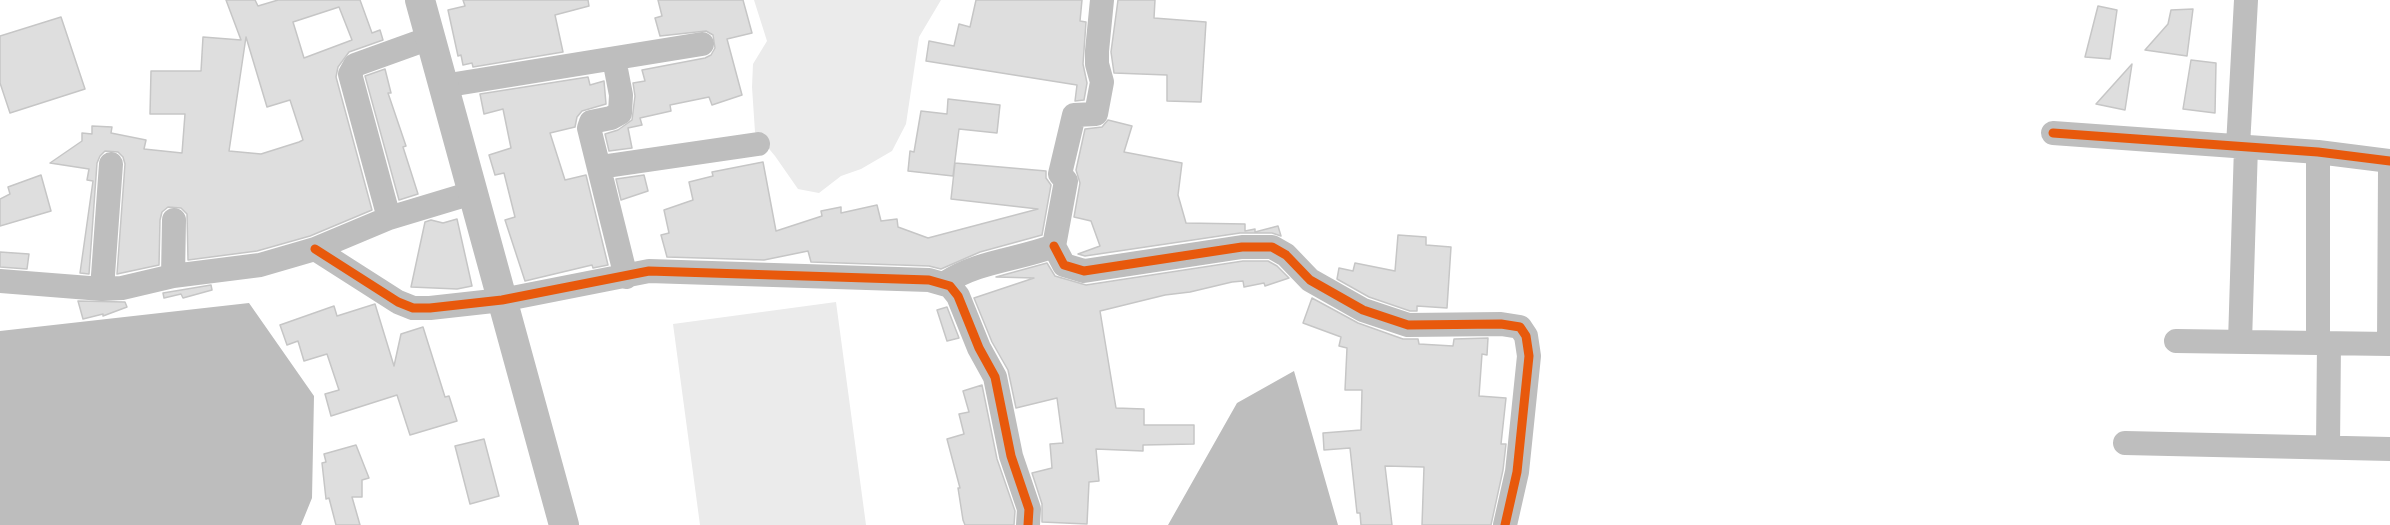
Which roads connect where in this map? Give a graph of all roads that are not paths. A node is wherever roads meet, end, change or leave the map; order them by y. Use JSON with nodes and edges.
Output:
{"nodes":[{"id":1,"x":420,"y":0,"type":"edge"},
{"id":2,"x":1102,"y":0,"type":"edge"},
{"id":3,"x":2246,"y":0,"type":"edge"},
{"id":4,"x":430,"y":38,"type":"junction"},
{"id":5,"x":702,"y":44,"type":"dead end"},
{"id":6,"x":614,"y":59,"type":"junction"},
{"id":7,"x":443,"y":86,"type":"junction"},
{"id":8,"x":2053,"y":133,"type":"dead end"},
{"id":9,"x":758,"y":144,"type":"dead end"},
{"id":10,"x":2242,"y":146,"type":"junction"},
{"id":11,"x":2318,"y":152,"type":"junction"},
{"id":12,"x":2390,"y":161,"type":"edge"},
{"id":13,"x":111,"y":164,"type":"dead end"},
{"id":14,"x":600,"y":167,"type":"junction"},
{"id":15,"x":2390,"y":170,"type":"edge"},
{"id":16,"x":472,"y":192,"type":"junction"},
{"id":17,"x":389,"y":218,"type":"junction"},
{"id":18,"x":174,"y":220,"type":"dead end"},
{"id":19,"x":1054,"y":246,"type":"junction"},
{"id":20,"x":315,"y":249,"type":"junction"},
{"id":21,"x":173,"y":276,"type":"junction"},
{"id":22,"x":626,"y":277,"type":"junction"},
{"id":23,"x":0,"y":281,"type":"edge"},
{"id":24,"x":945,"y":283,"type":"junction"},
{"id":25,"x":102,"y":289,"type":"junction"},
{"id":26,"x":502,"y":300,"type":"junction"},
{"id":27,"x":2176,"y":341,"type":"dead end"},
{"id":28,"x":2240,"y":342,"type":"junction"},
{"id":29,"x":2324,"y":343,"type":"junction"},
{"id":30,"x":2390,"y":344,"type":"edge"},
{"id":31,"x":2125,"y":443,"type":"dead end"},
{"id":32,"x":2328,"y":447,"type":"junction"},
{"id":33,"x":2390,"y":449,"type":"edge"},
{"id":34,"x":564,"y":525,"type":"edge"},
{"id":35,"x":1028,"y":525,"type":"edge"},
{"id":36,"x":1505,"y":525,"type":"edge"}],
"edges":[{"from":1,"to":4,"type":"main road"},
{"from":2,"to":19,"type":"street"},
{"from":3,"to":10,"type":"street"},
{"from":4,"to":7,"type":"main road"},
{"from":4,"to":17,"type":"street"},
{"from":5,"to":6,"type":"street"},
{"from":6,"to":7,"type":"street"},
{"from":6,"to":14,"type":"street"},
{"from":7,"to":16,"type":"main road"},
{"from":8,"to":10,"type":"street"},
{"from":9,"to":14,"type":"street"},
{"from":10,"to":11,"type":"street"},
{"from":10,"to":28,"type":"street"},
{"from":11,"to":12,"type":"street"},
{"from":11,"to":29,"type":"street"},
{"from":13,"to":25,"type":"street"},
{"from":14,"to":22,"type":"street"},
{"from":15,"to":30,"type":"street"},
{"from":16,"to":17,"type":"street"},
{"from":16,"to":26,"type":"main road"},
{"from":17,"to":20,"type":"street"},
{"from":18,"to":21,"type":"street"},
{"from":19,"to":24,"type":"street"},
{"from":19,"to":36,"type":"street"},
{"from":20,"to":21,"type":"street"},
{"from":20,"to":26,"type":"street"},
{"from":21,"to":25,"type":"street"},
{"from":22,"to":24,"type":"street"},
{"from":22,"to":26,"type":"street"},
{"from":23,"to":25,"type":"street"},
{"from":24,"to":35,"type":"street"},
{"from":26,"to":34,"type":"main road"},
{"from":27,"to":28,"type":"street"},
{"from":28,"to":29,"type":"street"},
{"from":29,"to":30,"type":"street"},
{"from":29,"to":32,"type":"street"},
{"from":31,"to":32,"type":"street"},
{"from":32,"to":33,"type":"street"}]}
